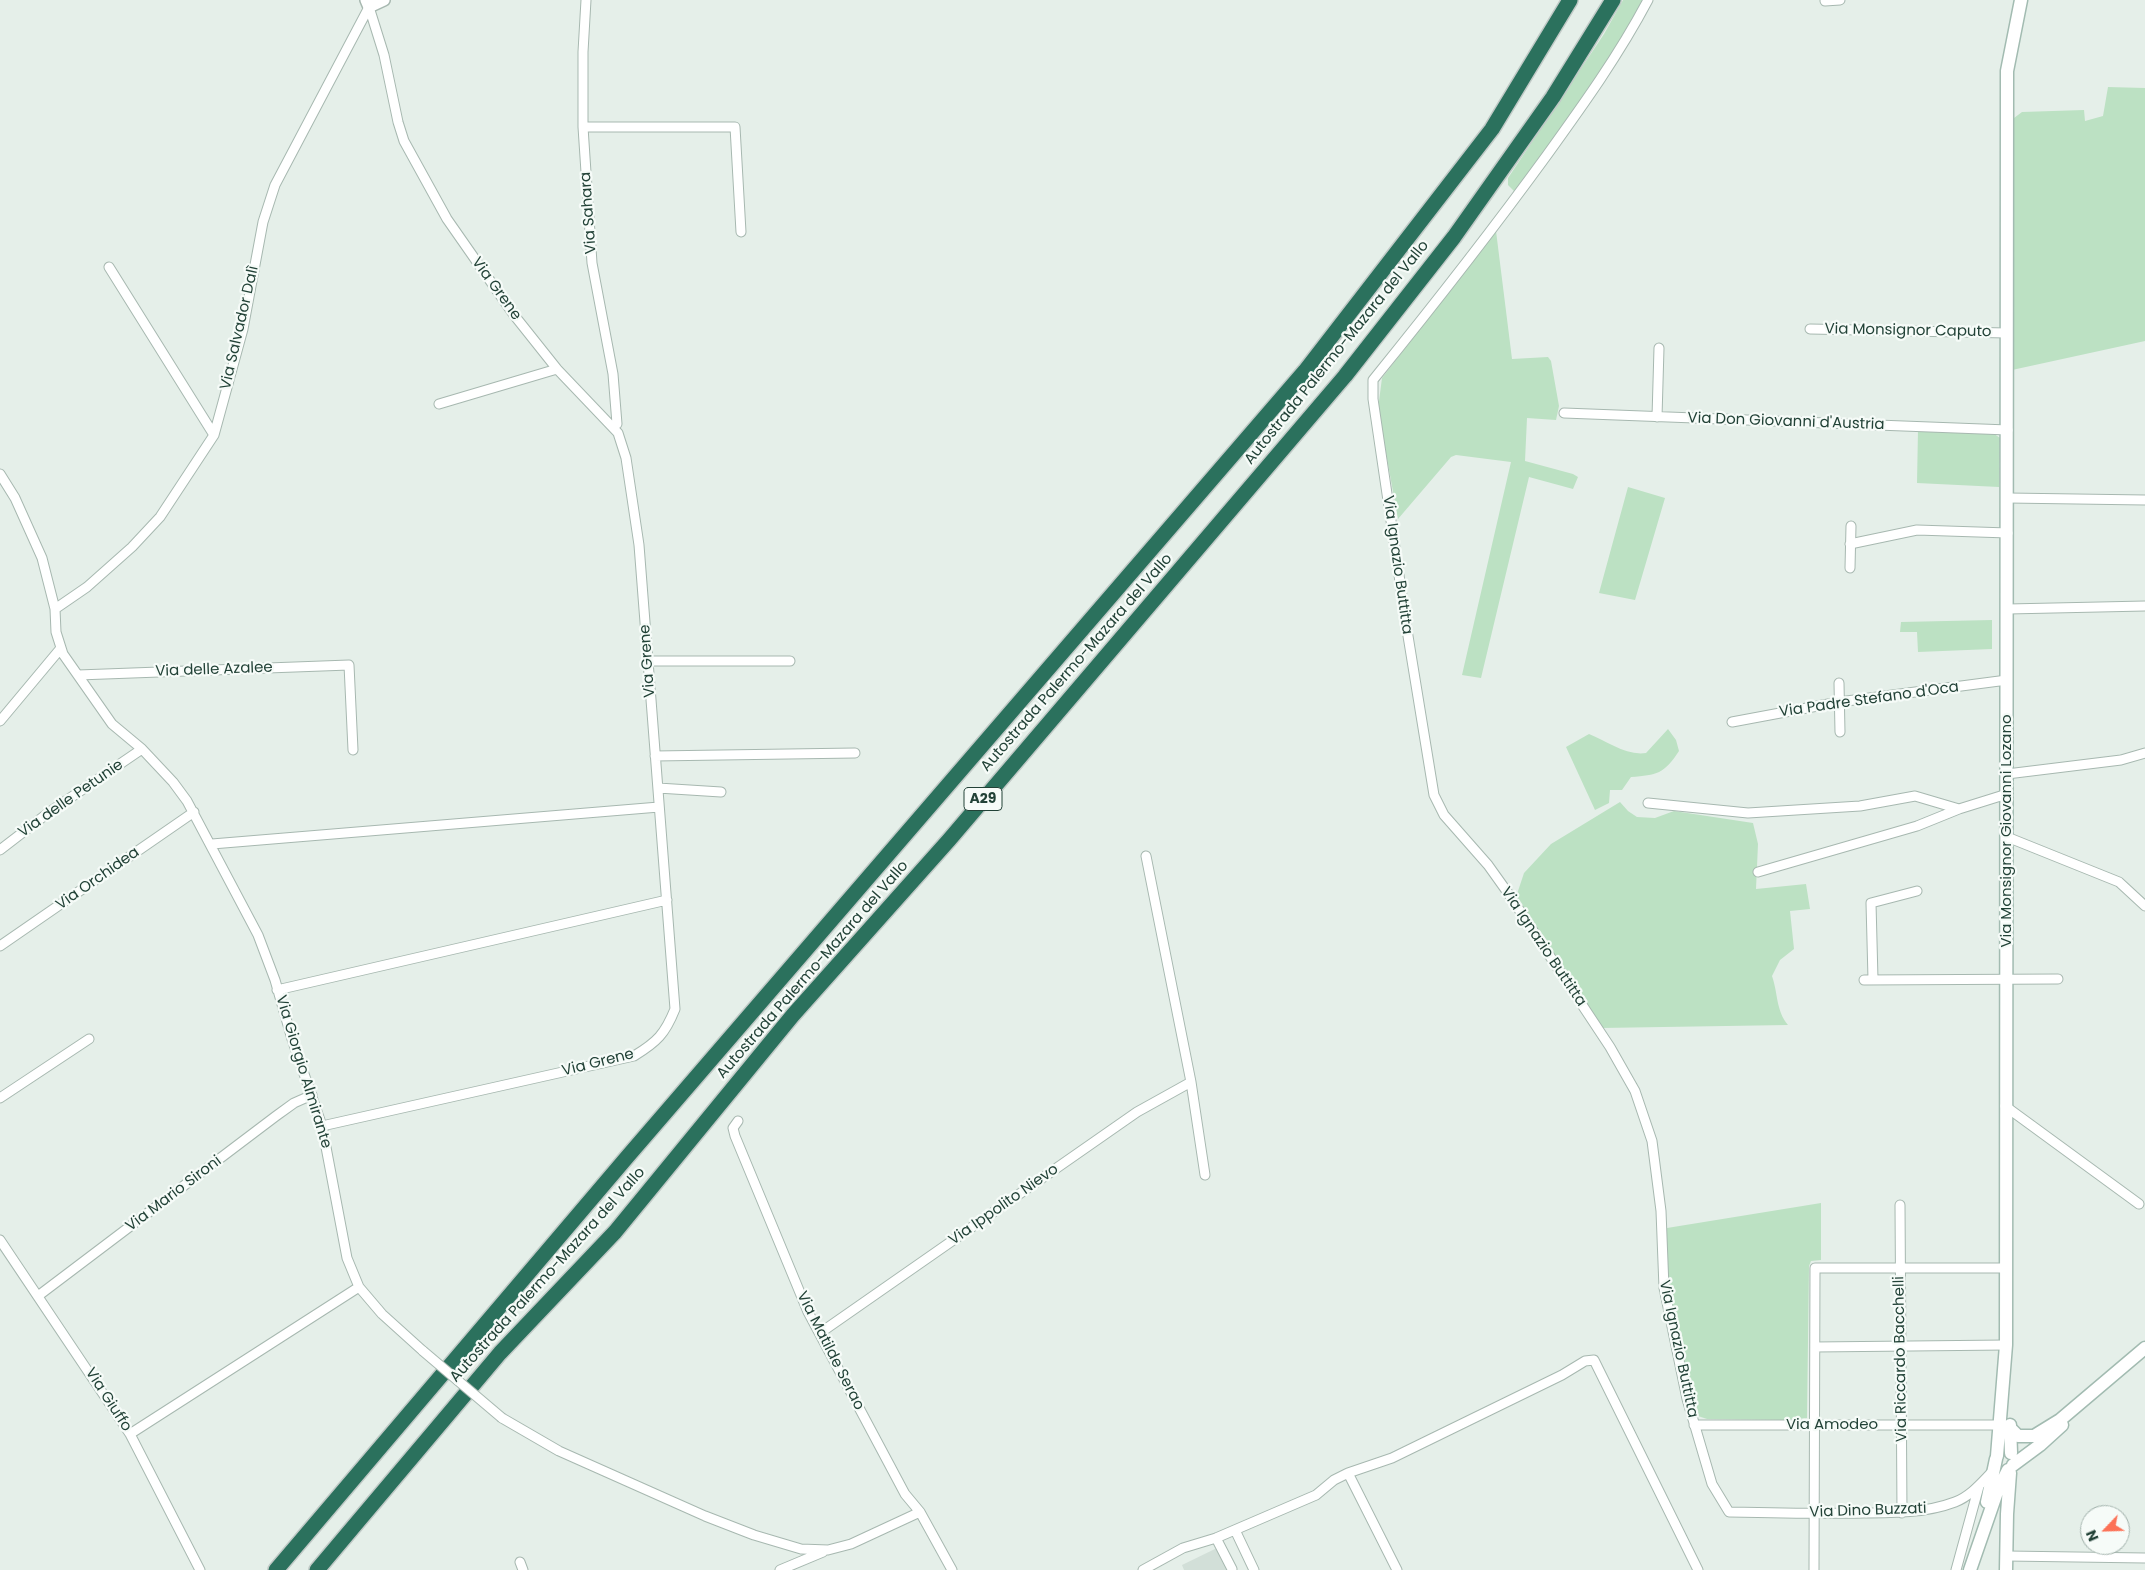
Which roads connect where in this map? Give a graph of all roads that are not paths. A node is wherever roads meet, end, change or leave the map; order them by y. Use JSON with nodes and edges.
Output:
{"nodes":[{"id":1,"x":384,"y":0,"type":"edge"},
{"id":2,"x":586,"y":0,"type":"edge"},
{"id":3,"x":1570,"y":0,"type":"edge"},
{"id":4,"x":1613,"y":0,"type":"edge"},
{"id":5,"x":1648,"y":0,"type":"edge"},
{"id":6,"x":1840,"y":0,"type":"edge"},
{"id":7,"x":2021,"y":0,"type":"edge"},
{"id":8,"x":1825,"y":1,"type":"edge"},
{"id":9,"x":367,"y":4,"type":"edge"},
{"id":10,"x":583,"y":127,"type":"junction"},
{"id":11,"x":741,"y":232,"type":"dead end"},
{"id":12,"x":109,"y":267,"type":"dead end"},
{"id":13,"x":1810,"y":329,"type":"dead end"},
{"id":14,"x":2007,"y":333,"type":"junction"},
{"id":15,"x":1659,"y":348,"type":"dead end"},
{"id":16,"x":558,"y":369,"type":"junction"},
{"id":17,"x":439,"y":404,"type":"dead end"},
{"id":18,"x":1564,"y":414,"type":"dead end"},
{"id":19,"x":1657,"y":417,"type":"junction"},
{"id":20,"x":617,"y":424,"type":"dead end"},
{"id":21,"x":2008,"y":430,"type":"junction"},
{"id":22,"x":214,"y":435,"type":"junction"},
{"id":23,"x":0,"y":474,"type":"edge"},
{"id":24,"x":2008,"y":498,"type":"junction"},
{"id":25,"x":2145,"y":500,"type":"edge"},
{"id":26,"x":1850,"y":526,"type":"dead end"},
{"id":27,"x":2008,"y":533,"type":"junction"},
{"id":28,"x":1850,"y":544,"type":"junction"},
{"id":29,"x":1850,"y":568,"type":"dead end"},
{"id":30,"x":2145,"y":606,"type":"edge"},
{"id":31,"x":55,"y":609,"type":"junction"},
{"id":32,"x":2008,"y":609,"type":"junction"},
{"id":33,"x":61,"y":648,"type":"junction"},
{"id":34,"x":648,"y":661,"type":"junction"},
{"id":35,"x":790,"y":661,"type":"dead end"},
{"id":36,"x":78,"y":675,"type":"junction"},
{"id":37,"x":2007,"y":680,"type":"junction"},
{"id":38,"x":1839,"y":683,"type":"dead end"},
{"id":39,"x":1839,"y":702,"type":"junction"},
{"id":40,"x":0,"y":721,"type":"edge"},
{"id":41,"x":1732,"y":722,"type":"dead end"},
{"id":42,"x":1840,"y":732,"type":"dead end"},
{"id":43,"x":142,"y":749,"type":"junction"},
{"id":44,"x":353,"y":750,"type":"dead end"},
{"id":45,"x":854,"y":753,"type":"dead end"},
{"id":46,"x":2145,"y":753,"type":"edge"},
{"id":47,"x":655,"y":756,"type":"junction"},
{"id":48,"x":2007,"y":774,"type":"junction"},
{"id":49,"x":658,"y":788,"type":"junction"},
{"id":50,"x":721,"y":792,"type":"dead end"},
{"id":51,"x":2007,"y":794,"type":"junction"},
{"id":52,"x":1648,"y":802,"type":"dead end"},
{"id":53,"x":659,"y":807,"type":"junction"},
{"id":54,"x":1959,"y":809,"type":"junction"},
{"id":55,"x":194,"y":812,"type":"junction"},
{"id":56,"x":2007,"y":837,"type":"junction"},
{"id":57,"x":212,"y":844,"type":"junction"},
{"id":58,"x":0,"y":850,"type":"edge"},
{"id":59,"x":1146,"y":856,"type":"dead end"},
{"id":60,"x":1758,"y":872,"type":"dead end"},
{"id":61,"x":1917,"y":891,"type":"dead end"},
{"id":62,"x":667,"y":900,"type":"junction"},
{"id":63,"x":2145,"y":906,"type":"edge"},
{"id":64,"x":0,"y":946,"type":"edge"},
{"id":65,"x":2058,"y":979,"type":"dead end"},
{"id":66,"x":2006,"y":980,"type":"junction"},
{"id":67,"x":277,"y":990,"type":"junction"},
{"id":68,"x":89,"y":1038,"type":"dead end"},
{"id":69,"x":1190,"y":1082,"type":"junction"},
{"id":70,"x":312,"y":1095,"type":"junction"},
{"id":71,"x":0,"y":1098,"type":"edge"},
{"id":72,"x":2005,"y":1106,"type":"junction"},
{"id":73,"x":738,"y":1122,"type":"dead end"},
{"id":74,"x":322,"y":1126,"type":"junction"},
{"id":75,"x":1205,"y":1175,"type":"dead end"},
{"id":76,"x":2139,"y":1204,"type":"dead end"},
{"id":77,"x":1900,"y":1205,"type":"dead end"},
{"id":78,"x":0,"y":1240,"type":"edge"},
{"id":79,"x":1900,"y":1268,"type":"junction"},
{"id":80,"x":2006,"y":1268,"type":"junction"},
{"id":81,"x":359,"y":1287,"type":"junction"},
{"id":82,"x":38,"y":1296,"type":"junction"},
{"id":83,"x":820,"y":1334,"type":"junction"},
{"id":84,"x":2006,"y":1345,"type":"junction"},
{"id":85,"x":1815,"y":1347,"type":"junction"},
{"id":86,"x":1901,"y":1347,"type":"junction"},
{"id":87,"x":2142,"y":1355,"type":"edge"},
{"id":88,"x":2077,"y":1408,"type":"junction"},
{"id":89,"x":2060,"y":1420,"type":"junction"},
{"id":90,"x":1815,"y":1424,"type":"junction"},
{"id":91,"x":1694,"y":1425,"type":"junction"},
{"id":92,"x":1902,"y":1426,"type":"junction"},
{"id":93,"x":2005,"y":1426,"type":"junction"},
{"id":94,"x":130,"y":1434,"type":"junction"},
{"id":95,"x":2005,"y":1461,"type":"junction"},
{"id":96,"x":1348,"y":1474,"type":"junction"},
{"id":97,"x":1980,"y":1486,"type":"junction"},
{"id":98,"x":920,"y":1512,"type":"junction"},
{"id":99,"x":1729,"y":1512,"type":"joint"},
{"id":100,"x":1902,"y":1513,"type":"junction"},
{"id":101,"x":1815,"y":1514,"type":"junction"},
{"id":102,"x":1235,"y":1530,"type":"junction"},
{"id":103,"x":1216,"y":1538,"type":"junction"},
{"id":104,"x":828,"y":1550,"type":"junction"},
{"id":105,"x":2006,"y":1556,"type":"junction"},
{"id":106,"x":2145,"y":1558,"type":"edge"},
{"id":107,"x":1232,"y":1569,"type":"dead end"},
{"id":108,"x":200,"y":1570,"type":"edge"},
{"id":109,"x":276,"y":1570,"type":"edge"},
{"id":110,"x":317,"y":1570,"type":"edge"},
{"id":111,"x":780,"y":1570,"type":"edge"},
{"id":112,"x":952,"y":1570,"type":"edge"},
{"id":113,"x":1142,"y":1570,"type":"edge"},
{"id":114,"x":1254,"y":1570,"type":"edge"},
{"id":115,"x":1397,"y":1570,"type":"edge"},
{"id":116,"x":1698,"y":1570,"type":"edge"},
{"id":117,"x":1814,"y":1570,"type":"edge"},
{"id":118,"x":1956,"y":1570,"type":"edge"},
{"id":119,"x":1970,"y":1570,"type":"edge"},
{"id":120,"x":2006,"y":1570,"type":"edge"}],
"edges":[{"from":1,"to":9,"type":"street"},
{"from":2,"to":10,"type":"street","name":"Via Sahara"},
{"from":3,"to":109,"type":"highway","name":"Autostrada Palermo-Mazara del Vallo","number":"A29"},
{"from":4,"to":110,"type":"highway","name":"Autostrada Palermo-Mazara del Vallo","number":"A29"},
{"from":5,"to":91,"type":"street","name":"Via Ignazio Buttitta"},
{"from":6,"to":8,"type":"street"},
{"from":7,"to":14,"type":"main road","name":"Via Monsignor Giovanni Lozano"},
{"from":9,"to":16,"type":"street","name":"Via Grene"},
{"from":9,"to":22,"type":"street","name":"Via Salvador Dalì"},
{"from":10,"to":11,"type":"street"},
{"from":10,"to":20,"type":"street","name":"Via Sahara"},
{"from":12,"to":22,"type":"street"},
{"from":13,"to":14,"type":"street","name":"Via Monsignor Caputo"},
{"from":14,"to":21,"type":"main road","name":"Via Monsignor Giovanni Lozano"},
{"from":15,"to":19,"type":"street"},
{"from":16,"to":17,"type":"street"},
{"from":16,"to":34,"type":"street","name":"Via Grene"},
{"from":18,"to":19,"type":"street","name":"Via Don Giovanni d'Austria"},
{"from":19,"to":21,"type":"street","name":"Via Don Giovanni d'Austria"},
{"from":21,"to":24,"type":"main road","name":"Via Monsignor Giovanni Lozano"},
{"from":22,"to":31,"type":"street","name":"Via Salvador Dalì"},
{"from":23,"to":31,"type":"street","name":"Via Giorgio Almirante"},
{"from":24,"to":25,"type":"street"},
{"from":24,"to":27,"type":"main road","name":"Via Monsignor Giovanni Lozano"},
{"from":26,"to":28,"type":"street"},
{"from":27,"to":28,"type":"street"},
{"from":27,"to":32,"type":"main road","name":"Via Monsignor Giovanni Lozano"},
{"from":28,"to":29,"type":"street"},
{"from":30,"to":32,"type":"street"},
{"from":31,"to":33,"type":"street","name":"Via Giorgio Almirante"},
{"from":32,"to":37,"type":"main road","name":"Via Monsignor Giovanni Lozano"},
{"from":33,"to":36,"type":"street","name":"Via Giorgio Almirante"},
{"from":33,"to":40,"type":"street"},
{"from":34,"to":35,"type":"street"},
{"from":34,"to":47,"type":"street","name":"Via Grene"},
{"from":36,"to":43,"type":"street","name":"Via Giorgio Almirante"},
{"from":36,"to":44,"type":"street","name":"Via delle Azalee"},
{"from":37,"to":39,"type":"street","name":"Via Padre Stefano d'Oca"},
{"from":37,"to":48,"type":"main road","name":"Via Monsignor Giovanni Lozano"},
{"from":38,"to":39,"type":"street"},
{"from":39,"to":41,"type":"street","name":"Via Padre Stefano d'Oca"},
{"from":39,"to":42,"type":"street"},
{"from":43,"to":55,"type":"street","name":"Via Giorgio Almirante"},
{"from":43,"to":58,"type":"street","name":"Via delle Petunie"},
{"from":45,"to":47,"type":"street"},
{"from":46,"to":48,"type":"street"},
{"from":47,"to":49,"type":"street","name":"Via Grene"},
{"from":48,"to":51,"type":"main road","name":"Via Monsignor Giovanni Lozano"},
{"from":49,"to":50,"type":"street"},
{"from":49,"to":53,"type":"street","name":"Via Grene"},
{"from":51,"to":54,"type":"street"},
{"from":51,"to":56,"type":"main road","name":"Via Monsignor Giovanni Lozano"},
{"from":52,"to":54,"type":"street"},
{"from":53,"to":57,"type":"street"},
{"from":53,"to":62,"type":"street","name":"Via Grene"},
{"from":54,"to":60,"type":"street"},
{"from":55,"to":57,"type":"street","name":"Via Giorgio Almirante"},
{"from":55,"to":64,"type":"street","name":"Via Orchidea"},
{"from":56,"to":63,"type":"street"},
{"from":56,"to":66,"type":"main road","name":"Via Monsignor Giovanni Lozano"},
{"from":57,"to":67,"type":"street","name":"Via Giorgio Almirante"},
{"from":59,"to":69,"type":"street"},
{"from":61,"to":66,"type":"street"},
{"from":62,"to":67,"type":"street"},
{"from":62,"to":74,"type":"street","name":"Via Grene"},
{"from":65,"to":66,"type":"street"},
{"from":66,"to":72,"type":"main road","name":"Via Monsignor Giovanni Lozano"},
{"from":67,"to":70,"type":"street","name":"Via Giorgio Almirante"},
{"from":68,"to":71,"type":"street"},
{"from":69,"to":75,"type":"street"},
{"from":69,"to":83,"type":"street","name":"Via Ippolito Nievo"},
{"from":70,"to":74,"type":"street","name":"Via Giorgio Almirante"},
{"from":70,"to":82,"type":"street","name":"Via Mario Sironi"},
{"from":72,"to":76,"type":"street"},
{"from":72,"to":80,"type":"main road","name":"Via Monsignor Giovanni Lozano"},
{"from":73,"to":83,"type":"street","name":"Via Matilde Serao"},
{"from":74,"to":81,"type":"street","name":"Via Giorgio Almirante"},
{"from":77,"to":79,"type":"street","name":"Via Riccardo Bacchelli"},
{"from":78,"to":82,"type":"street","name":"Via Giuffo"},
{"from":79,"to":80,"type":"street"},
{"from":79,"to":85,"type":"street"},
{"from":79,"to":86,"type":"street","name":"Via Riccardo Bacchelli"},
{"from":80,"to":84,"type":"main road","name":"Via Monsignor Giovanni Lozano"},
{"from":81,"to":94,"type":"street"},
{"from":81,"to":104,"type":"street","name":"Via Giorgio Almirante","bridge":true},
{"from":82,"to":94,"type":"street","name":"Via Giuffo"},
{"from":83,"to":98,"type":"street","name":"Via Matilde Serao"},
{"from":84,"to":86,"type":"street"},
{"from":84,"to":93,"type":"main road","name":"Via Monsignor Giovanni Lozano"},
{"from":85,"to":86,"type":"street"},
{"from":85,"to":90,"type":"street"},
{"from":86,"to":92,"type":"street","name":"Via Riccardo Bacchelli"},
{"from":87,"to":88,"type":"main road"},
{"from":88,"to":89,"type":"main road"},
{"from":88,"to":95,"type":"main road"},
{"from":89,"to":93,"type":"main road"},
{"from":89,"to":95,"type":"main road"},
{"from":90,"to":91,"type":"street","name":"Via Amodeo"},
{"from":90,"to":92,"type":"street","name":"Via Amodeo"},
{"from":90,"to":101,"type":"street"},
{"from":91,"to":99,"type":"street","name":"Via Ignazio Buttitta"},
{"from":92,"to":93,"type":"street","name":"Via Amodeo"},
{"from":92,"to":100,"type":"street","name":"Via Riccardo Bacchelli"},
{"from":93,"to":95,"type":"main road","name":"Via Monsignor Giovanni Lozano"},
{"from":94,"to":108,"type":"street","name":"Via Giuffo"},
{"from":95,"to":97,"type":"street","name":"Via Dino Buzzati"},
{"from":95,"to":105,"type":"main road"},
{"from":95,"to":119,"type":"main road"},
{"from":96,"to":102,"type":"street"},
{"from":96,"to":115,"type":"street"},
{"from":96,"to":116,"type":"street"},
{"from":97,"to":100,"type":"street","name":"Via Dino Buzzati"},
{"from":97,"to":118,"type":"street"},
{"from":98,"to":104,"type":"street"},
{"from":98,"to":112,"type":"street","name":"Via Matilde Serao"},
{"from":99,"to":101,"type":"street","name":"Via Dino Buzzati"},
{"from":100,"to":101,"type":"street","name":"Via Dino Buzzati"},
{"from":101,"to":117,"type":"street"},
{"from":102,"to":103,"type":"street"},
{"from":102,"to":114,"type":"street"},
{"from":103,"to":107,"type":"street"},
{"from":103,"to":113,"type":"street"},
{"from":104,"to":111,"type":"street"},
{"from":105,"to":106,"type":"street"},
{"from":105,"to":120,"type":"main road"}]}
